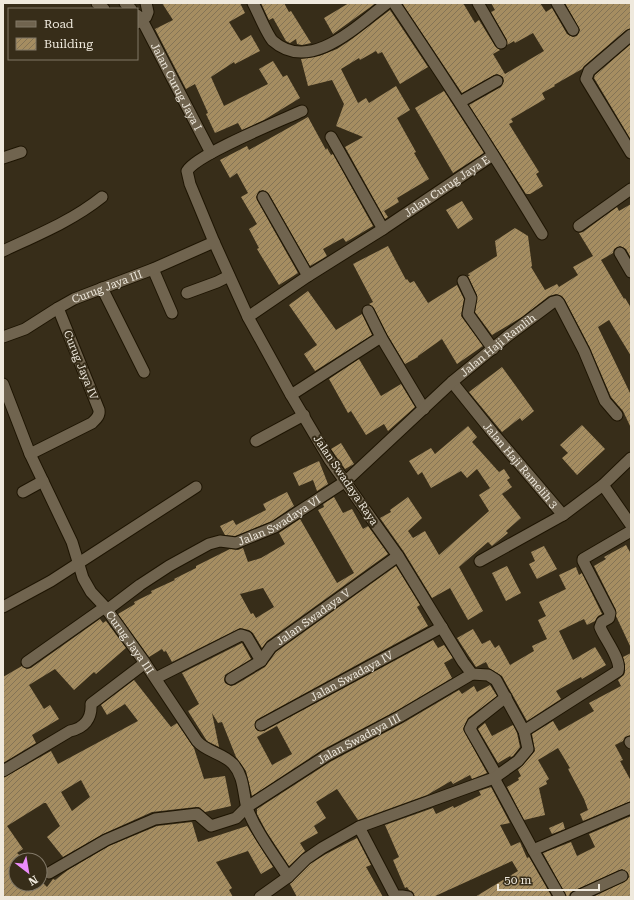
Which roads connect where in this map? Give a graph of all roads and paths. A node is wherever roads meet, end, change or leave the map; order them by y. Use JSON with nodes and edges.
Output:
{"nodes":[{"id":1,"x":146,"y":3,"type":"edge"},
{"id":2,"x":253,"y":3,"type":"edge"},
{"id":3,"x":387,"y":3,"type":"edge"},
{"id":4,"x":394,"y":3,"type":"edge"},
{"id":5,"x":478,"y":3,"type":"edge"},
{"id":6,"x":557,"y":3,"type":"edge"},
{"id":7,"x":139,"y":19,"type":"edge"},
{"id":8,"x":573,"y":30,"type":"dead end"},
{"id":9,"x":631,"y":35,"type":"edge"},
{"id":10,"x":501,"y":43,"type":"dead end"},
{"id":11,"x":497,"y":81,"type":"dead end"},
{"id":12,"x":460,"y":102,"type":"junction"},
{"id":13,"x":302,"y":111,"type":"dead end"},
{"id":14,"x":331,"y":137,"type":"dead end"},
{"id":15,"x":21,"y":152,"type":"dead end"},
{"id":16,"x":210,"y":153,"type":"junction"},
{"id":17,"x":631,"y":153,"type":"edge"},
{"id":18,"x":493,"y":155,"type":"junction"},
{"id":19,"x":3,"y":158,"type":"edge"},
{"id":20,"x":631,"y":189,"type":"edge"},
{"id":21,"x":102,"y":197,"type":"dead end"},
{"id":22,"x":264,"y":197,"type":"dead end"},
{"id":23,"x":579,"y":226,"type":"dead end"},
{"id":24,"x":383,"y":229,"type":"junction"},
{"id":25,"x":542,"y":234,"type":"dead end"},
{"id":26,"x":214,"y":242,"type":"junction"},
{"id":27,"x":3,"y":251,"type":"edge"},
{"id":28,"x":620,"y":253,"type":"dead end"},
{"id":29,"x":153,"y":268,"type":"junction"},
{"id":30,"x":631,"y":272,"type":"edge"},
{"id":31,"x":229,"y":276,"type":"junction"},
{"id":32,"x":308,"y":276,"type":"junction"},
{"id":33,"x":463,"y":281,"type":"dead end"},
{"id":34,"x":102,"y":288,"type":"junction"},
{"id":35,"x":188,"y":293,"type":"dead end"},
{"id":36,"x":58,"y":308,"type":"junction"},
{"id":37,"x":368,"y":310,"type":"dead end"},
{"id":38,"x":172,"y":313,"type":"dead end"},
{"id":39,"x":248,"y":317,"type":"junction"},
{"id":40,"x":3,"y":336,"type":"edge"},
{"id":41,"x":381,"y":337,"type":"junction"},
{"id":42,"x":493,"y":349,"type":"junction"},
{"id":43,"x":144,"y":372,"type":"dead end"},
{"id":44,"x":452,"y":382,"type":"junction"},
{"id":45,"x":4,"y":390,"type":"edge"},
{"id":46,"x":291,"y":395,"type":"junction"},
{"id":47,"x":424,"y":409,"type":"junction"},
{"id":48,"x":617,"y":415,"type":"dead end"},
{"id":49,"x":304,"y":416,"type":"junction"},
{"id":50,"x":256,"y":441,"type":"dead end"},
{"id":51,"x":30,"y":454,"type":"junction"},
{"id":52,"x":631,"y":458,"type":"edge"},
{"id":53,"x":43,"y":481,"type":"junction"},
{"id":54,"x":346,"y":481,"type":"junction"},
{"id":55,"x":602,"y":485,"type":"junction"},
{"id":56,"x":196,"y":487,"type":"dead end"},
{"id":57,"x":23,"y":492,"type":"dead end"},
{"id":58,"x":563,"y":515,"type":"junction"},
{"id":59,"x":631,"y":525,"type":"edge"},
{"id":60,"x":631,"y":531,"type":"edge"},
{"id":61,"x":398,"y":556,"type":"junction"},
{"id":62,"x":480,"y":561,"type":"dead end"},
{"id":63,"x":79,"y":562,"type":"junction"},
{"id":64,"x":3,"y":607,"type":"edge"},
{"id":65,"x":106,"y":608,"type":"junction"},
{"id":66,"x":442,"y":627,"type":"junction"},
{"id":67,"x":261,"y":661,"type":"junction"},
{"id":68,"x":27,"y":662,"type":"dead end"},
{"id":69,"x":145,"y":663,"type":"junction"},
{"id":70,"x":472,"y":674,"type":"junction"},
{"id":71,"x":156,"y":678,"type":"junction"},
{"id":72,"x":231,"y":679,"type":"dead end"},
{"id":73,"x":506,"y":697,"type":"junction"},
{"id":74,"x":261,"y":725,"type":"dead end"},
{"id":75,"x":524,"y":731,"type":"junction"},
{"id":76,"x":3,"y":771,"type":"edge"},
{"id":77,"x":495,"y":777,"type":"junction"},
{"id":78,"x":247,"y":807,"type":"junction"},
{"id":79,"x":631,"y":808,"type":"edge"},
{"id":80,"x":359,"y":827,"type":"junction"},
{"id":81,"x":533,"y":850,"type":"junction"},
{"id":82,"x":49,"y":873,"type":"dead end"},
{"id":83,"x":622,"y":876,"type":"dead end"},
{"id":84,"x":288,"y":877,"type":"junction"},
{"id":85,"x":260,"y":897,"type":"edge"},
{"id":86,"x":408,"y":897,"type":"edge"},
{"id":87,"x":560,"y":897,"type":"edge"},
{"id":88,"x":576,"y":897,"type":"edge"}],
"edges":[{"from":1,"to":7,"type":"street"},
{"from":2,"to":3,"type":"street"},
{"from":4,"to":12,"type":"street","name":"Jalan Curug Jaya E"},
{"from":5,"to":10,"type":"street"},
{"from":6,"to":8,"type":"street"},
{"from":7,"to":16,"type":"street","name":"Jalan Curug Jaya I"},
{"from":9,"to":17,"type":"street"},
{"from":11,"to":12,"type":"street"},
{"from":12,"to":18,"type":"street","name":"Jalan Curug Jaya E"},
{"from":13,"to":16,"type":"street"},
{"from":14,"to":24,"type":"street"},
{"from":15,"to":19,"type":"street"},
{"from":16,"to":26,"type":"street","name":"Jalan Swadaya Raya"},
{"from":18,"to":24,"type":"street","name":"Jalan Curug Jaya E"},
{"from":18,"to":25,"type":"street"},
{"from":20,"to":23,"type":"street"},
{"from":21,"to":27,"type":"street"},
{"from":22,"to":32,"type":"street"},
{"from":24,"to":32,"type":"street","name":"Jalan Curug Jaya E"},
{"from":26,"to":29,"type":"street","name":"Curug Jaya III"},
{"from":26,"to":31,"type":"street","name":"Jalan Swadaya Raya"},
{"from":28,"to":30,"type":"street"},
{"from":29,"to":34,"type":"street","name":"Curug Jaya III"},
{"from":29,"to":38,"type":"street"},
{"from":31,"to":35,"type":"street"},
{"from":31,"to":39,"type":"street","name":"Jalan Swadaya Raya"},
{"from":32,"to":39,"type":"street","name":"Jalan Curug Jaya E"},
{"from":33,"to":42,"type":"street"},
{"from":34,"to":36,"type":"street","name":"Curug Jaya III"},
{"from":34,"to":43,"type":"street"},
{"from":36,"to":40,"type":"street","name":"Curug Jaya III"},
{"from":36,"to":51,"type":"street","name":"Curug Jaya IV"},
{"from":37,"to":41,"type":"street"},
{"from":39,"to":46,"type":"street","name":"Jalan Swadaya Raya"},
{"from":41,"to":46,"type":"street"},
{"from":41,"to":47,"type":"street"},
{"from":42,"to":44,"type":"street","name":"Jalan Haji Ramlih"},
{"from":42,"to":48,"type":"street","name":"Jalan Haji Ramlih"},
{"from":44,"to":47,"type":"street","name":"Jalan Haji Ramlih"},
{"from":44,"to":58,"type":"street","name":"Jalan Haji Ramelih 3"},
{"from":45,"to":51,"type":"street","name":"Curug Jaya III"},
{"from":46,"to":49,"type":"street","name":"Jalan Swadaya Raya"},
{"from":47,"to":54,"type":"street","name":"Jalan Haji Ramlih"},
{"from":49,"to":50,"type":"street"},
{"from":49,"to":54,"type":"street","name":"Jalan Swadaya Raya"},
{"from":51,"to":53,"type":"street","name":"Curug Jaya III"},
{"from":52,"to":55,"type":"street","name":"Jalan Haji Ramelih 3"},
{"from":53,"to":57,"type":"street"},
{"from":53,"to":63,"type":"street","name":"Curug Jaya III"},
{"from":54,"to":61,"type":"street","name":"Jalan Swadaya Raya"},
{"from":54,"to":65,"type":"street","name":"Jalan Swadaya VI"},
{"from":55,"to":58,"type":"street","name":"Jalan Haji Ramelih 3"},
{"from":55,"to":59,"type":"street"},
{"from":56,"to":63,"type":"street"},
{"from":58,"to":62,"type":"street"},
{"from":60,"to":75,"type":"street"},
{"from":61,"to":66,"type":"street","name":"Jalan Swadaya Raya"},
{"from":61,"to":67,"type":"street","name":"Jalan Swadaya V"},
{"from":63,"to":64,"type":"street"},
{"from":63,"to":65,"type":"street","name":"Curug Jaya III"},
{"from":65,"to":68,"type":"street","name":"Jalan Swadaya VI"},
{"from":65,"to":69,"type":"street","name":"Curug Jaya III"},
{"from":66,"to":70,"type":"street","name":"Jalan Swadaya Raya"},
{"from":66,"to":74,"type":"street","name":"Jalan Swadaya IV"},
{"from":67,"to":71,"type":"street"},
{"from":67,"to":72,"type":"street","name":"Jalan Swadaya V"},
{"from":69,"to":71,"type":"street","name":"Curug Jaya III"},
{"from":69,"to":76,"type":"street"},
{"from":70,"to":73,"type":"street"},
{"from":70,"to":78,"type":"street","name":"Jalan Swadaya III"},
{"from":71,"to":78,"type":"street","name":"Curug Jaya III"},
{"from":73,"to":75,"type":"street"},
{"from":73,"to":77,"type":"street"},
{"from":75,"to":77,"type":"street"},
{"from":77,"to":80,"type":"street"},
{"from":77,"to":81,"type":"street"},
{"from":78,"to":82,"type":"street","name":"Jalan Swadaya III"},
{"from":78,"to":84,"type":"street","name":"Curug Jaya III"},
{"from":79,"to":81,"type":"street"},
{"from":80,"to":84,"type":"street"},
{"from":80,"to":86,"type":"street"},
{"from":81,"to":87,"type":"street"},
{"from":83,"to":88,"type":"street"},
{"from":84,"to":85,"type":"street"}]}
